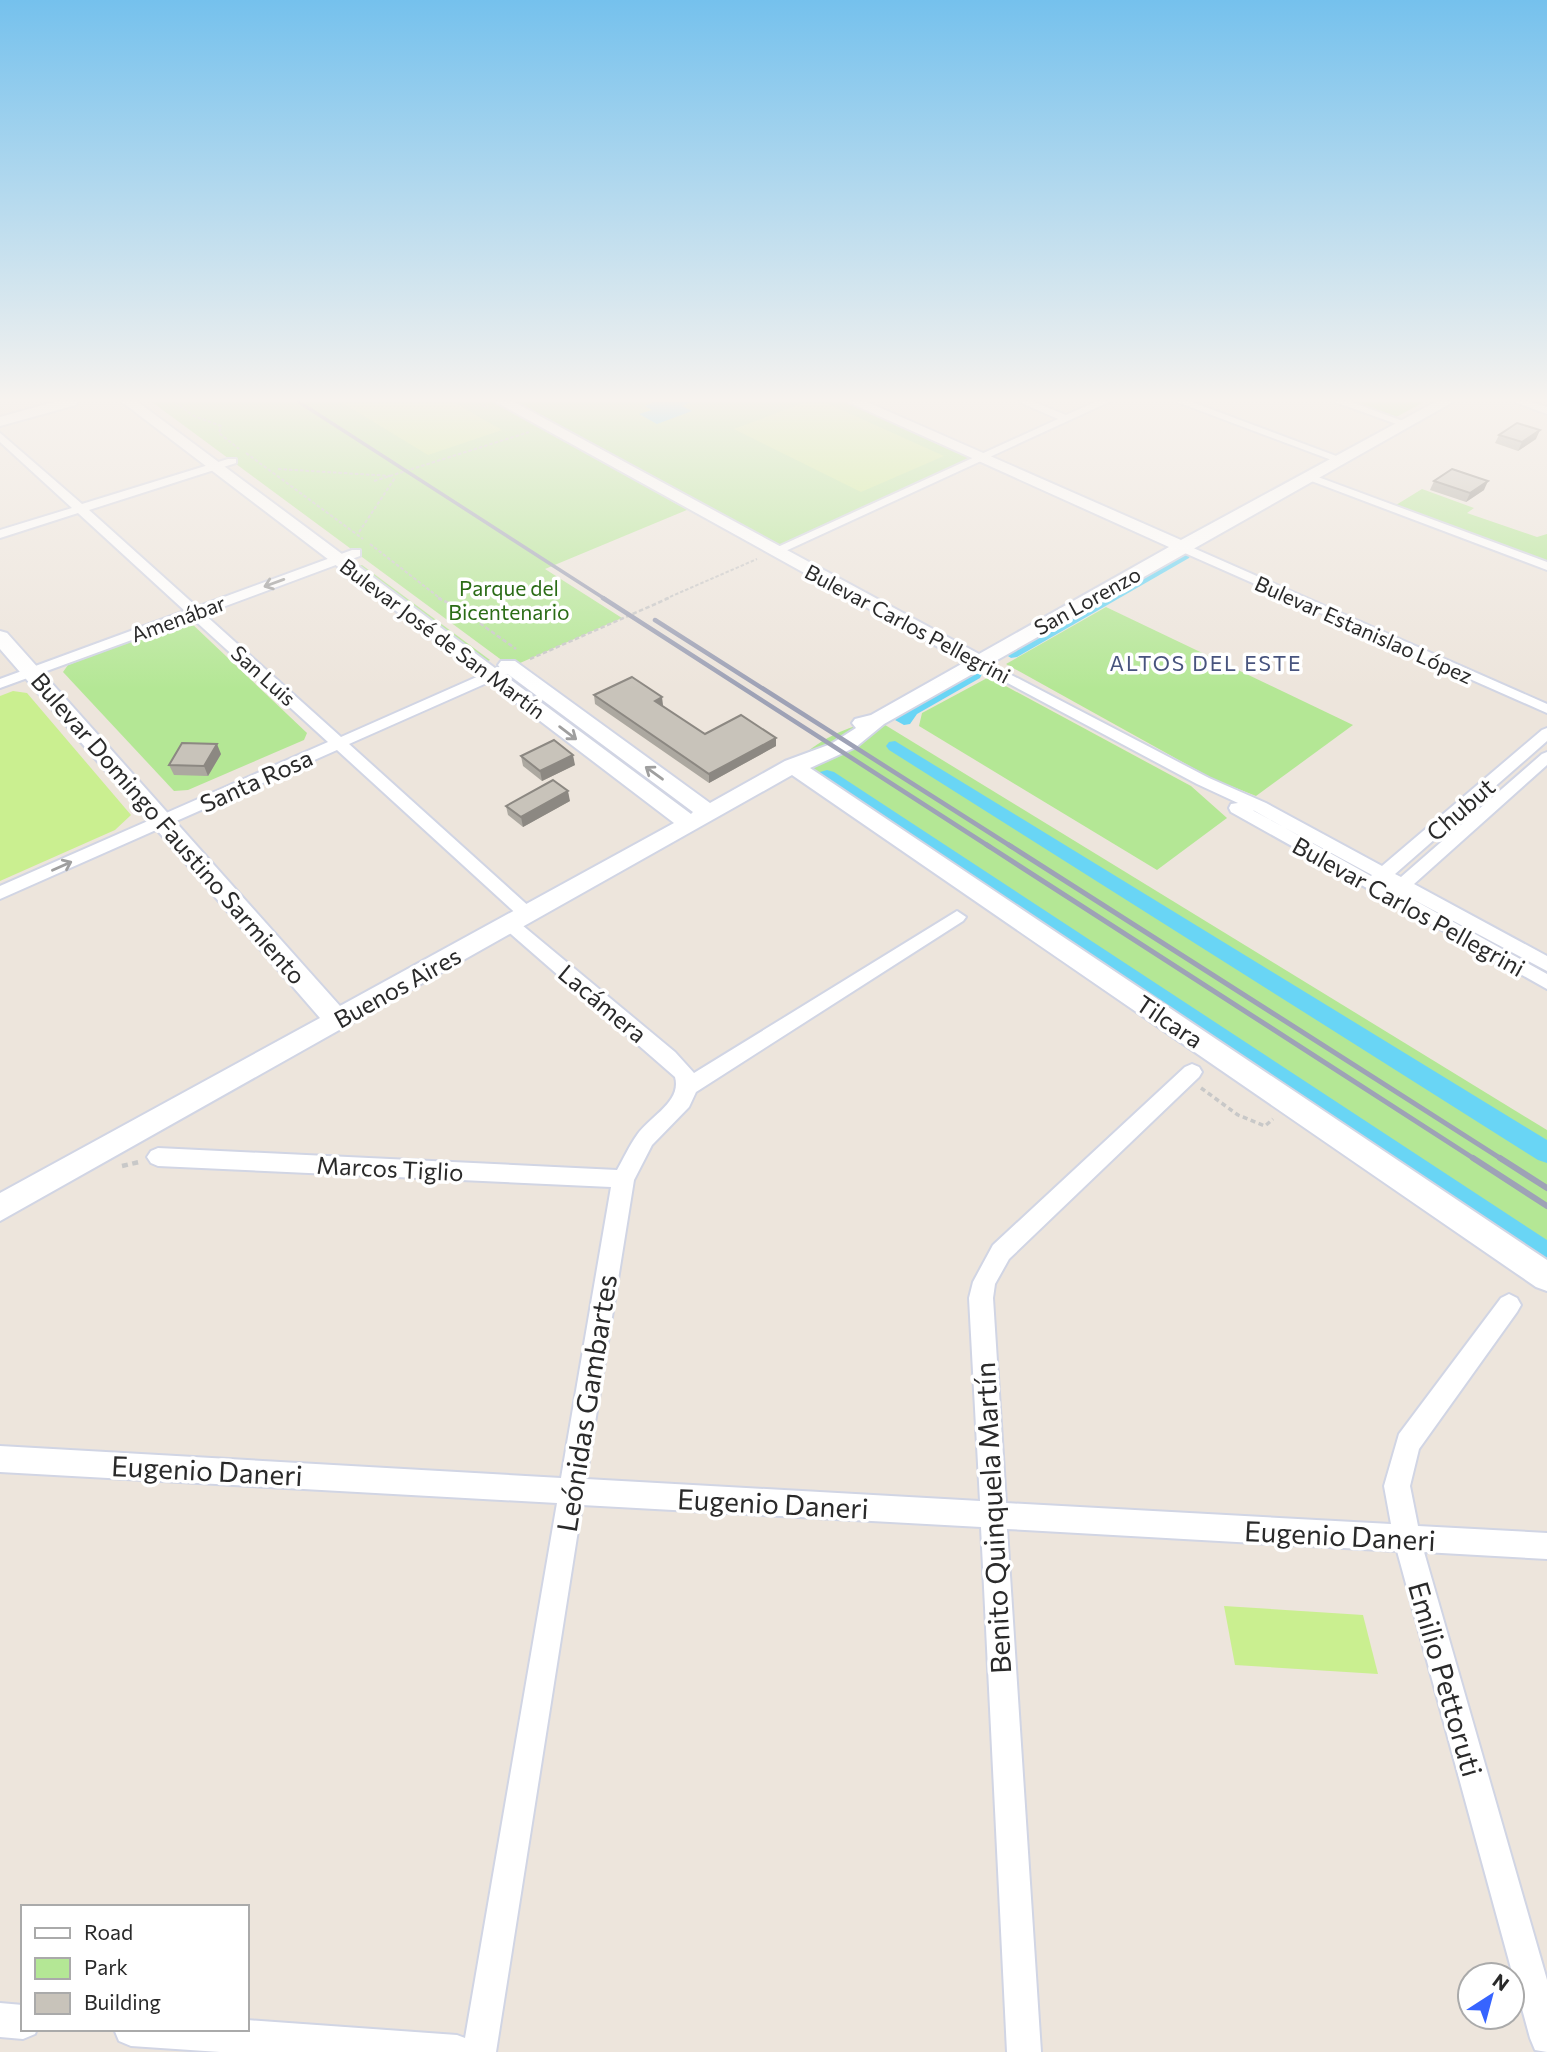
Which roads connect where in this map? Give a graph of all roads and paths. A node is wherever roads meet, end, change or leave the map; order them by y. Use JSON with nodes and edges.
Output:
{"nodes":[{"id":1,"x":68,"y":498,"type":"edge"},
{"id":2,"x":116,"y":498,"type":"edge"},
{"id":3,"x":269,"y":498,"type":"edge"},
{"id":4,"x":306,"y":498,"type":"edge"},
{"id":5,"x":382,"y":498,"type":"edge"},
{"id":6,"x":677,"y":498,"type":"edge"},
{"id":7,"x":892,"y":498,"type":"edge"},
{"id":8,"x":1073,"y":498,"type":"edge"},
{"id":9,"x":1272,"y":498,"type":"edge"},
{"id":10,"x":1365,"y":498,"type":"edge"},
{"id":11,"x":80,"y":509,"type":"junction"},
{"id":12,"x":359,"y":533,"type":"dead end"},
{"id":13,"x":0,"y":534,"type":"edge"},
{"id":14,"x":1182,"y":547,"type":"junction"},
{"id":15,"x":775,"y":551,"type":"junction"},
{"id":16,"x":347,"y":556,"type":"junction"},
{"id":17,"x":1547,"y":566,"type":"edge"},
{"id":18,"x":194,"y":612,"type":"junction"},
{"id":19,"x":467,"y":635,"type":"dead end"},
{"id":20,"x":0,"y":636,"type":"edge"},
{"id":21,"x":489,"y":651,"type":"dead end"},
{"id":22,"x":977,"y":661,"type":"junction"},
{"id":23,"x":511,"y":667,"type":"junction"},
{"id":24,"x":32,"y":673,"type":"junction"},
{"id":25,"x":0,"y":684,"type":"edge"},
{"id":26,"x":1547,"y":702,"type":"edge"},
{"id":27,"x":1547,"y":709,"type":"edge"},
{"id":28,"x":1547,"y":733,"type":"edge"},
{"id":29,"x":841,"y":739,"type":"joint"},
{"id":30,"x":339,"y":743,"type":"junction"},
{"id":31,"x":1547,"y":757,"type":"edge"},
{"id":32,"x":793,"y":766,"type":"junction"},
{"id":33,"x":699,"y":819,"type":"junction"},
{"id":34,"x":163,"y":821,"type":"junction"},
{"id":35,"x":1378,"y":880,"type":"junction"},
{"id":36,"x":1397,"y":890,"type":"junction"},
{"id":37,"x":0,"y":893,"type":"edge"},
{"id":38,"x":957,"y":917,"type":"dead end"},
{"id":39,"x":519,"y":919,"type":"junction"},
{"id":40,"x":1547,"y":964,"type":"edge"},
{"id":41,"x":1547,"y":982,"type":"edge"},
{"id":42,"x":337,"y":1020,"type":"junction"},
{"id":43,"x":1185,"y":1078,"type":"joint"},
{"id":44,"x":688,"y":1087,"type":"junction"},
{"id":45,"x":1292,"y":1104,"type":"junction"},
{"id":46,"x":158,"y":1157,"type":"dead end"},
{"id":47,"x":623,"y":1179,"type":"junction"},
{"id":48,"x":0,"y":1208,"type":"edge"},
{"id":49,"x":1547,"y":1277,"type":"edge"},
{"id":50,"x":1509,"y":1305,"type":"dead end"},
{"id":51,"x":0,"y":1459,"type":"edge"},
{"id":52,"x":571,"y":1491,"type":"junction"},
{"id":53,"x":992,"y":1515,"type":"junction"},
{"id":54,"x":1407,"y":1538,"type":"junction"},
{"id":55,"x":1547,"y":1546,"type":"edge"},
{"id":56,"x":0,"y":2020,"type":"edge"},
{"id":57,"x":21,"y":2022,"type":"edge"},
{"id":58,"x":159,"y":2031,"type":"edge"},
{"id":59,"x":1547,"y":2038,"type":"edge"},
{"id":60,"x":457,"y":2052,"type":"edge"},
{"id":61,"x":479,"y":2052,"type":"edge"},
{"id":62,"x":1024,"y":2052,"type":"edge"}],
"edges":[{"from":1,"to":11,"type":"street","name":"San Luis"},
{"from":2,"to":11,"type":"street"},
{"from":3,"to":16,"type":"main road","name":"Bulevar José de San Martín"},
{"from":4,"to":23,"type":"path"},
{"from":5,"to":12,"type":"path"},
{"from":6,"to":15,"type":"main road","name":"Bulevar Carlos Pellegrini"},
{"from":7,"to":15,"type":"street"},
{"from":8,"to":14,"type":"main road","name":"Bulevar Estanislao López"},
{"from":9,"to":14,"type":"main road","name":"San Lorenzo"},
{"from":10,"to":17,"type":"street"},
{"from":11,"to":13,"type":"street"},
{"from":11,"to":18,"type":"street","name":"San Luis"},
{"from":14,"to":22,"type":"main road","name":"San Lorenzo"},
{"from":14,"to":26,"type":"street","name":"Bulevar Estanislao López"},
{"from":14,"to":27,"type":"street","name":"Bulevar Estanislao López"},
{"from":15,"to":22,"type":"main road","name":"Bulevar Carlos Pellegrini"},
{"from":15,"to":23,"type":"path"},
{"from":16,"to":18,"type":"street","name":"Amenábar","one_way":true},
{"from":16,"to":19,"type":"main road","name":"Bulevar José de San Martín"},
{"from":16,"to":23,"type":"main road","name":"Bulevar José de San Martín"},
{"from":18,"to":24,"type":"street","name":"Amenábar"},
{"from":18,"to":30,"type":"street","name":"San Luis"},
{"from":20,"to":24,"type":"main road","name":"Bulevar Domingo Faustino Sarmiento"},
{"from":21,"to":23,"type":"main road","name":"Bulevar José de San Martín"},
{"from":22,"to":29,"type":"main road","name":"San Lorenzo"},
{"from":22,"to":35,"type":"street","name":"Bulevar Carlos Pellegrini"},
{"from":23,"to":30,"type":"street","name":"Santa Rosa"},
{"from":23,"to":33,"type":"main road","name":"Bulevar José de San Martín"},
{"from":24,"to":25,"type":"street","name":"Amenábar"},
{"from":24,"to":34,"type":"main road","name":"Bulevar Domingo Faustino Sarmiento"},
{"from":28,"to":35,"type":"street","name":"Chubut"},
{"from":29,"to":32,"type":"main road","name":"Buenos Aires"},
{"from":30,"to":34,"type":"street","name":"Santa Rosa"},
{"from":30,"to":39,"type":"street","name":"San Luis"},
{"from":31,"to":36,"type":"street","name":"Chubut"},
{"from":32,"to":33,"type":"main road","name":"Buenos Aires"},
{"from":32,"to":45,"type":"main road","name":"Tilcara"},
{"from":33,"to":39,"type":"main road","name":"Buenos Aires"},
{"from":37,"to":34,"type":"street","name":"Santa Rosa","one_way":true},
{"from":34,"to":42,"type":"main road","name":"Bulevar Domingo Faustino Sarmiento"},
{"from":35,"to":36,"type":"street","name":"Bulevar Carlos Pellegrini"},
{"from":36,"to":40,"type":"street","name":"Bulevar Carlos Pellegrini"},
{"from":36,"to":41,"type":"street","name":"Bulevar Carlos Pellegrini"},
{"from":38,"to":44,"type":"street","name":"Leónidas Gambartes"},
{"from":39,"to":42,"type":"main road","name":"Buenos Aires"},
{"from":39,"to":44,"type":"street","name":"Lacámera"},
{"from":42,"to":48,"type":"main road","name":"Buenos Aires"},
{"from":43,"to":45,"type":"path"},
{"from":43,"to":53,"type":"street","name":"Benito Quinquela Martín"},
{"from":44,"to":47,"type":"street","name":"Leónidas Gambartes"},
{"from":45,"to":49,"type":"main road","name":"Tilcara"},
{"from":46,"to":47,"type":"street","name":"Marcos Tiglio"},
{"from":47,"to":52,"type":"street","name":"Leónidas Gambartes"},
{"from":50,"to":54,"type":"street","name":"Emilio Pettoruti"},
{"from":51,"to":52,"type":"street","name":"Eugenio Daneri"},
{"from":52,"to":53,"type":"street","name":"Eugenio Daneri"},
{"from":52,"to":61,"type":"street","name":"Leónidas Gambartes"},
{"from":53,"to":54,"type":"street","name":"Eugenio Daneri"},
{"from":53,"to":62,"type":"street","name":"Benito Quinquela Martín"},
{"from":54,"to":55,"type":"street","name":"Eugenio Daneri"},
{"from":54,"to":59,"type":"street","name":"Emilio Pettoruti"},
{"from":56,"to":57,"type":"street"},
{"from":58,"to":60,"type":"street"}]}
